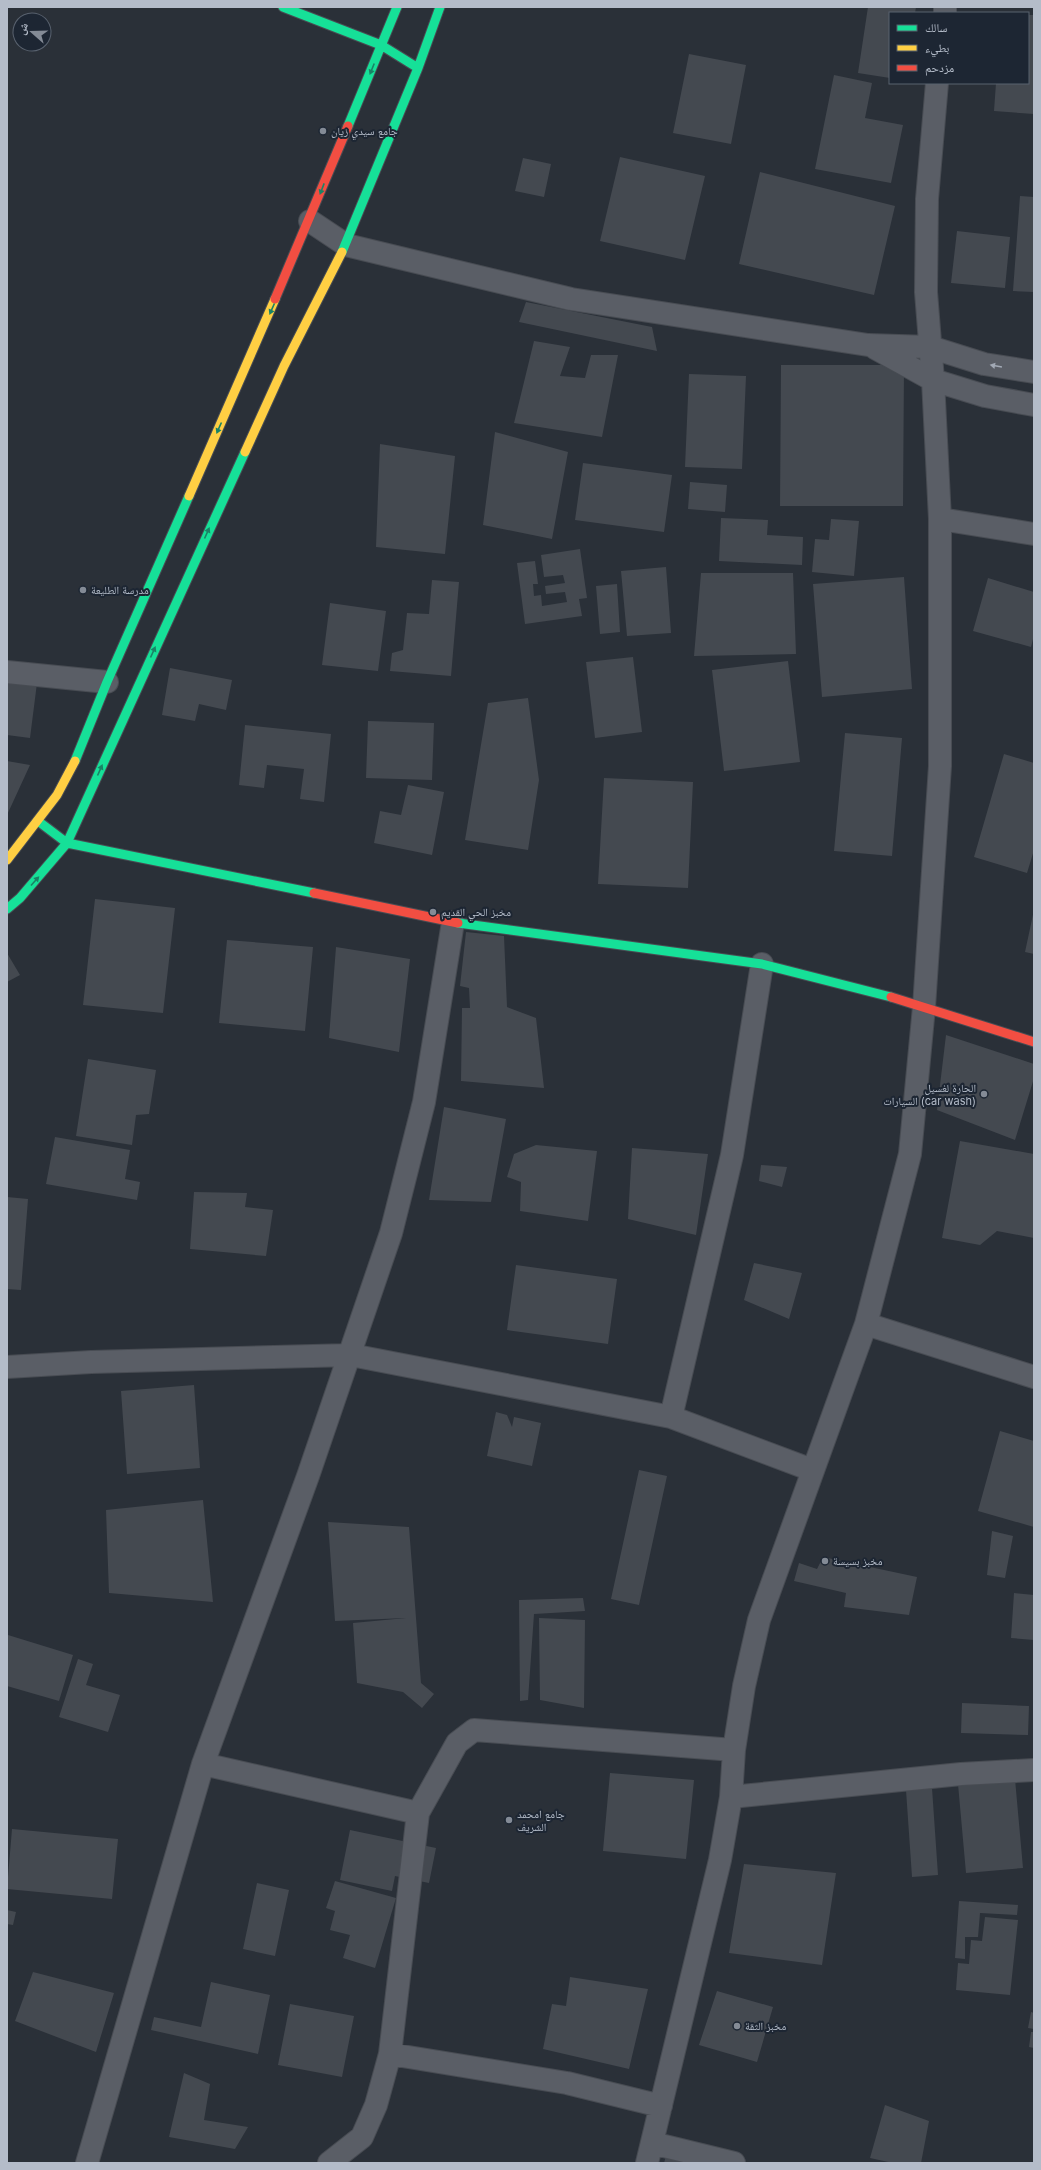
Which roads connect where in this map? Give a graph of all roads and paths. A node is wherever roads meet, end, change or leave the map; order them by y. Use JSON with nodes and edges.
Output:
{"nodes":[{"id":1,"x":283,"y":7,"type":"edge"},
{"id":2,"x":398,"y":7,"type":"edge"},
{"id":3,"x":440,"y":7,"type":"edge"},
{"id":4,"x":381,"y":45,"type":"junction"},
{"id":5,"x":418,"y":68,"type":"junction"},
{"id":6,"x":938,"y":84,"type":"edge"},
{"id":7,"x":310,"y":221,"type":"junction"},
{"id":8,"x":346,"y":245,"type":"junction"},
{"id":9,"x":868,"y":345,"type":"junction"},
{"id":10,"x":930,"y":348,"type":"junction"},
{"id":11,"x":1034,"y":372,"type":"edge"},
{"id":12,"x":933,"y":380,"type":"junction"},
{"id":13,"x":1034,"y":405,"type":"edge"},
{"id":14,"x":940,"y":519,"type":"junction"},
{"id":15,"x":1034,"y":534,"type":"edge"},
{"id":16,"x":7,"y":672,"type":"edge"},
{"id":17,"x":107,"y":682,"type":"junction"},
{"id":18,"x":38,"y":821,"type":"junction"},
{"id":19,"x":67,"y":842,"type":"junction"},
{"id":20,"x":7,"y":860,"type":"edge"},
{"id":21,"x":7,"y":909,"type":"edge"},
{"id":22,"x":453,"y":922,"type":"junction"},
{"id":23,"x":762,"y":964,"type":"junction"},
{"id":24,"x":924,"y":1007,"type":"junction"},
{"id":25,"x":1034,"y":1042,"type":"edge"},
{"id":26,"x":866,"y":1324,"type":"junction"},
{"id":27,"x":351,"y":1355,"type":"junction"},
{"id":28,"x":7,"y":1367,"type":"edge"},
{"id":29,"x":1034,"y":1377,"type":"edge"},
{"id":30,"x":671,"y":1417,"type":"junction"},
{"id":31,"x":812,"y":1470,"type":"junction"},
{"id":32,"x":734,"y":1750,"type":"junction"},
{"id":33,"x":203,"y":1764,"type":"junction"},
{"id":34,"x":1034,"y":1770,"type":"edge"},
{"id":35,"x":731,"y":1797,"type":"junction"},
{"id":36,"x":418,"y":1813,"type":"junction"},
{"id":37,"x":390,"y":2054,"type":"junction"},
{"id":38,"x":661,"y":2106,"type":"junction"},
{"id":39,"x":650,"y":2153,"type":"edge"},
{"id":40,"x":87,"y":2163,"type":"edge"},
{"id":41,"x":329,"y":2163,"type":"edge"},
{"id":42,"x":734,"y":2163,"type":"edge"}],
"edges":[{"from":1,"to":4,"type":"main road"},
{"from":2,"to":4,"type":"main road"},
{"from":3,"to":5,"type":"main road"},
{"from":4,"to":5,"type":"main road"},
{"from":4,"to":7,"type":"main road","one_way":true},
{"from":5,"to":8,"type":"main road"},
{"from":6,"to":10,"type":"street"},
{"from":7,"to":8,"type":"street"},
{"from":7,"to":17,"type":"main road","one_way":true},
{"from":8,"to":9,"type":"street"},
{"from":19,"to":8,"type":"main road","one_way":true},
{"from":9,"to":10,"type":"street"},
{"from":9,"to":12,"type":"street"},
{"from":11,"to":10,"type":"street","one_way":true},
{"from":10,"to":12,"type":"street"},
{"from":12,"to":13,"type":"street"},
{"from":12,"to":14,"type":"street"},
{"from":14,"to":15,"type":"street"},
{"from":14,"to":24,"type":"street"},
{"from":16,"to":17,"type":"street"},
{"from":17,"to":18,"type":"main road"},
{"from":18,"to":19,"type":"main road"},
{"from":18,"to":20,"type":"main road"},
{"from":21,"to":19,"type":"main road","one_way":true},
{"from":19,"to":22,"type":"main road"},
{"from":22,"to":23,"type":"main road"},
{"from":22,"to":27,"type":"street"},
{"from":23,"to":24,"type":"main road"},
{"from":23,"to":30,"type":"street"},
{"from":24,"to":25,"type":"main road"},
{"from":24,"to":26,"type":"street"},
{"from":26,"to":29,"type":"street"},
{"from":26,"to":31,"type":"street"},
{"from":27,"to":28,"type":"street"},
{"from":27,"to":30,"type":"street"},
{"from":27,"to":33,"type":"street"},
{"from":30,"to":31,"type":"street"},
{"from":31,"to":32,"type":"street"},
{"from":32,"to":35,"type":"street"},
{"from":32,"to":36,"type":"street"},
{"from":33,"to":36,"type":"street"},
{"from":33,"to":40,"type":"street"},
{"from":34,"to":35,"type":"street"},
{"from":35,"to":38,"type":"street"},
{"from":36,"to":37,"type":"street"},
{"from":37,"to":38,"type":"street"},
{"from":37,"to":41,"type":"street"},
{"from":38,"to":39,"type":"street"},
{"from":39,"to":42,"type":"street"}]}
